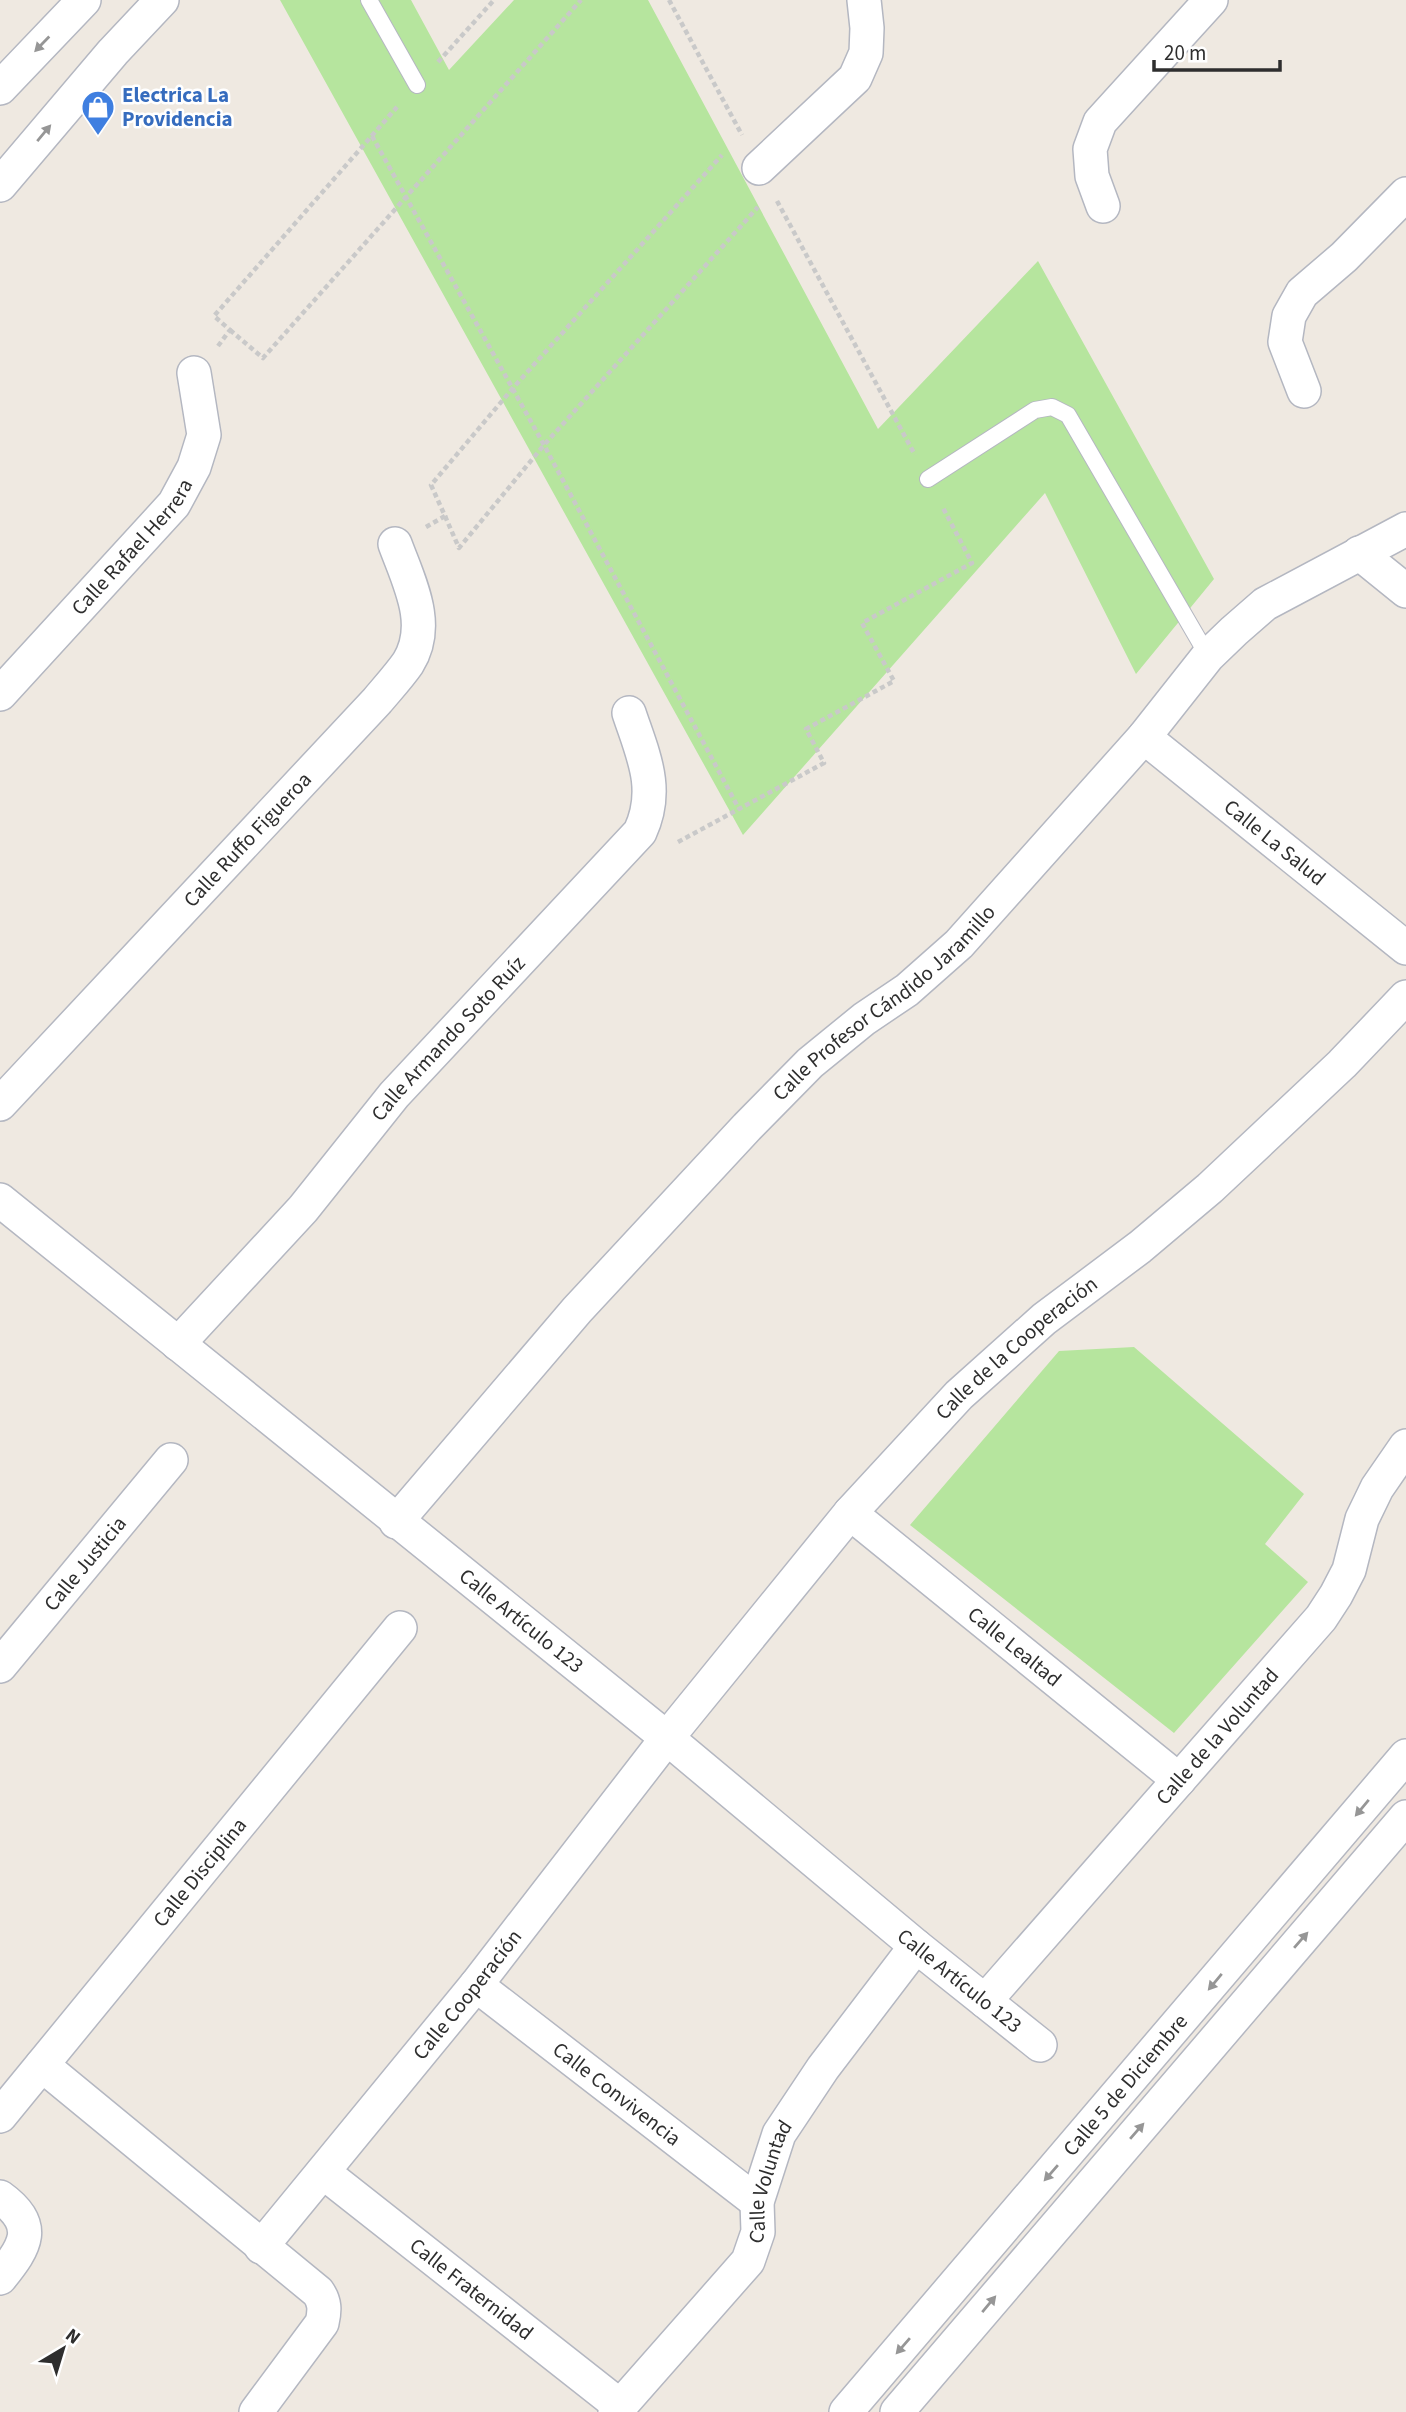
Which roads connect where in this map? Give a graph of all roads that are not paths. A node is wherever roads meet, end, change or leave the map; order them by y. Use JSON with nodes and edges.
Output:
{"nodes":[{"id":1,"x":84,"y":0,"type":"edge"},
{"id":2,"x":162,"y":0,"type":"edge"},
{"id":3,"x":369,"y":0,"type":"edge"},
{"id":4,"x":864,"y":0,"type":"edge"},
{"id":5,"x":1211,"y":0,"type":"edge"},
{"id":6,"x":417,"y":85,"type":"road end"},
{"id":7,"x":0,"y":88,"type":"edge"},
{"id":8,"x":765,"y":180,"type":"road end"},
{"id":9,"x":0,"y":186,"type":"edge"},
{"id":10,"x":1406,"y":194,"type":"edge"},
{"id":11,"x":1103,"y":206,"type":"dead end"},
{"id":12,"x":194,"y":373,"type":"road end"},
{"id":13,"x":1304,"y":391,"type":"dead end"},
{"id":14,"x":928,"y":480,"type":"road end"},
{"id":15,"x":1406,"y":529,"type":"edge"},
{"id":16,"x":395,"y":544,"type":"road end"},
{"id":17,"x":1359,"y":552,"type":"junction"},
{"id":18,"x":1406,"y":591,"type":"edge"},
{"id":19,"x":1208,"y":656,"type":"junction"},
{"id":20,"x":0,"y":694,"type":"edge"},
{"id":21,"x":629,"y":713,"type":"dead end"},
{"id":22,"x":1143,"y":737,"type":"junction"},
{"id":23,"x":1406,"y":948,"type":"edge"},
{"id":24,"x":1406,"y":997,"type":"edge"},
{"id":25,"x":0,"y":1104,"type":"edge"},
{"id":26,"x":0,"y":1200,"type":"edge"},
{"id":27,"x":178,"y":1344,"type":"junction"},
{"id":28,"x":1406,"y":1446,"type":"edge"},
{"id":29,"x":171,"y":1460,"type":"dead end"},
{"id":30,"x":850,"y":1513,"type":"junction"},
{"id":31,"x":396,"y":1522,"type":"junction"},
{"id":32,"x":401,"y":1628,"type":"dead end"},
{"id":33,"x":0,"y":1666,"type":"edge"},
{"id":34,"x":667,"y":1738,"type":"junction"},
{"id":35,"x":1406,"y":1756,"type":"edge"},
{"id":36,"x":1179,"y":1780,"type":"junction"},
{"id":37,"x":1406,"y":1817,"type":"edge"},
{"id":38,"x":916,"y":1946,"type":"junction"},
{"id":39,"x":476,"y":1985,"type":"junction"},
{"id":40,"x":985,"y":2001,"type":"junction"},
{"id":41,"x":1040,"y":2045,"type":"dead end"},
{"id":42,"x":42,"y":2065,"type":"junction"},
{"id":43,"x":0,"y":2116,"type":"edge"},
{"id":44,"x":323,"y":2172,"type":"junction"},
{"id":45,"x":0,"y":2197,"type":"edge"},
{"id":46,"x":757,"y":2203,"type":"junction"},
{"id":47,"x":261,"y":2247,"type":"junction"},
{"id":48,"x":0,"y":2278,"type":"edge"},
{"id":49,"x":618,"y":2409,"type":"edge"},
{"id":50,"x":256,"y":2412,"type":"edge"},
{"id":51,"x":846,"y":2412,"type":"edge"},
{"id":52,"x":897,"y":2412,"type":"edge"}],
"edges":[{"from":1,"to":7,"type":"street","one_way":true},
{"from":9,"to":2,"type":"street","one_way":true},
{"from":3,"to":6,"type":"lane"},
{"from":4,"to":8,"type":"street"},
{"from":5,"to":11,"type":"street"},
{"from":10,"to":13,"type":"street"},
{"from":12,"to":20,"type":"street","name":"Calle Rafael Herrera"},
{"from":14,"to":19,"type":"lane"},
{"from":15,"to":17,"type":"street","name":"Calle Profesor Cándido Jaramillo"},
{"from":16,"to":25,"type":"street","name":"Calle Ruffo Figueroa"},
{"from":17,"to":18,"type":"street"},
{"from":17,"to":19,"type":"street","name":"Calle Profesor Cándido Jaramillo"},
{"from":19,"to":22,"type":"street","name":"Calle Profesor Cándido Jaramillo"},
{"from":21,"to":27,"type":"street","name":"Calle Armando Soto Ruíz"},
{"from":22,"to":23,"type":"street","name":"Calle La Salud"},
{"from":22,"to":31,"type":"street","name":"Calle Profesor Cándido Jaramillo"},
{"from":24,"to":30,"type":"street","name":"Calle de la Cooperación"},
{"from":26,"to":27,"type":"street","name":"Calle Artículo 123"},
{"from":27,"to":31,"type":"street","name":"Calle Artículo 123"},
{"from":28,"to":36,"type":"street","name":"Calle de la Voluntad"},
{"from":29,"to":33,"type":"street","name":"Calle Justicia"},
{"from":30,"to":34,"type":"street","name":"Calle de la Cooperación"},
{"from":30,"to":36,"type":"street","name":"Calle Lealtad"},
{"from":31,"to":34,"type":"street","name":"Calle Artículo 123"},
{"from":32,"to":42,"type":"street","name":"Calle Disciplina"},
{"from":34,"to":38,"type":"street","name":"Calle Artículo 123"},
{"from":34,"to":39,"type":"street","name":"Calle Cooperación"},
{"from":35,"to":51,"type":"street","name":"Calle 5 de Diciembre","one_way":true},
{"from":36,"to":40,"type":"street","name":"Calle de la Voluntad"},
{"from":52,"to":37,"type":"street","name":"Calle 5 de Diciembre","one_way":true},
{"from":38,"to":40,"type":"street","name":"Calle Artículo 123"},
{"from":38,"to":46,"type":"street","name":"Calle Voluntad"},
{"from":39,"to":44,"type":"street","name":"Calle Cooperación"},
{"from":39,"to":46,"type":"street","name":"Calle Convivencia"},
{"from":40,"to":41,"type":"street","name":"Calle Artículo 123"},
{"from":42,"to":43,"type":"street","name":"Calle Disciplina"},
{"from":42,"to":47,"type":"street"},
{"from":44,"to":47,"type":"street","name":"Calle Cooperación"},
{"from":44,"to":49,"type":"street","name":"Calle Fraternidad"},
{"from":45,"to":48,"type":"street"},
{"from":46,"to":49,"type":"street","name":"Calle Voluntad"},
{"from":47,"to":50,"type":"street"}]}
